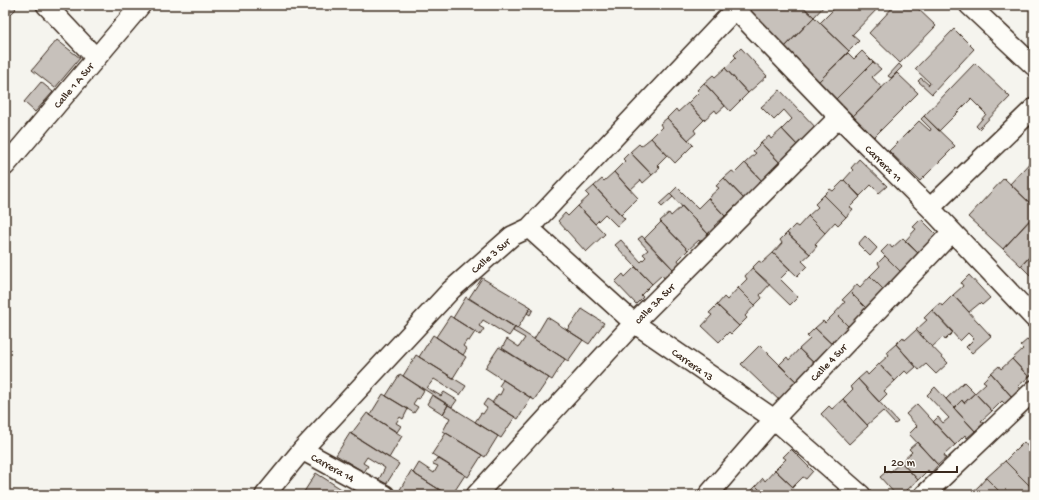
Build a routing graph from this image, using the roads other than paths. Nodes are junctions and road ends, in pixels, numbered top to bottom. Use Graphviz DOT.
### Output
graph roads {
  1 [pos="46,5"];
  2 [pos="141,5"];
  3 [pos="970,5"];
  4 [pos="737,7"];
  5 [pos="96,58"];
  6 [pos="1034,66"];
  7 [pos="1034,108"];
  8 [pos="839,117"];
  9 [pos="5,166"];
  10 [pos="930,208"];
  11 [pos="530,228"];
  12 [pos="952,232"];
  13 [pos="1034,318"];
  14 [pos="634,323"];
  15 [pos="1034,390"];
  16 [pos="774,419"];
  17 [pos="302,450"];
  18 [pos="265,495"];
  19 [pos="385,495"];
  20 [pos="476,495"];
  21 [pos="708,495"];
  22 [pos="861,495"];
  23 [pos="924,495"];
  1 -- 5 [label="street"];
  2 -- 5 [label="street, Calle 1 A Sur"];
  3 -- 6 [label="street"];
  4 -- 8 [label="street, Carrera 11"];
  4 -- 11 [label="street, Calle 3 Sur"];
  5 -- 9 [label="street, Calle 1 A Sur"];
  7 -- 10 [label="street"];
  8 -- 10 [label="street, Carrera 11"];
  8 -- 14 [label="street, calle 3A Sur"];
  10 -- 12 [label="street, Carrera 11"];
  11 -- 14 [label="street, Carrera 13"];
  11 -- 17 [label="street, Calle 3 Sur"];
  12 -- 13 [label="street, Carrera 11"];
  12 -- 16 [label="street, Calle 4 Sur"];
  14 -- 16 [label="street, Carrera 13"];
  14 -- 20 [label="street, calle 3A Sur"];
  15 -- 23 [label="street"];
  16 -- 21 [label="street, Calle 4 Sur"];
  16 -- 22 [label="street, Carrera 13"];
  17 -- 18 [label="street, Calle 3 Sur"];
  17 -- 19 [label="street, Carrera 14"];
}
